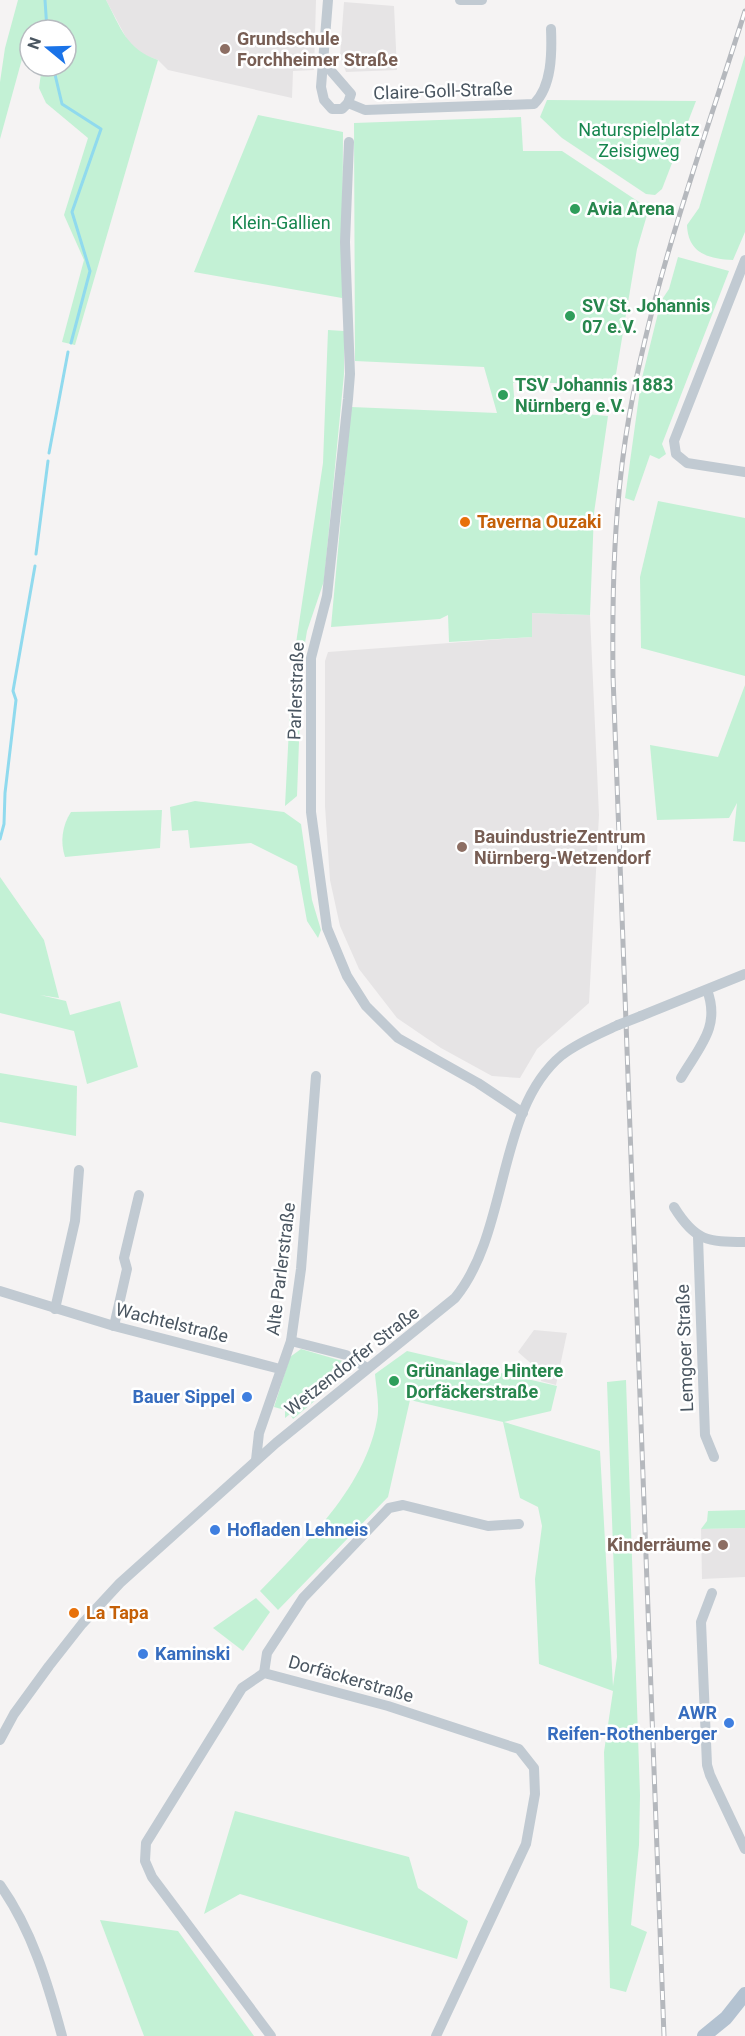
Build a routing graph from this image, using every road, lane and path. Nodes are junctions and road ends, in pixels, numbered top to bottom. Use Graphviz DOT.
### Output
graph roads {
  1 [pos="328,0"];
  2 [pos="460,0"];
  3 [pos="482,0"];
  4 [pos="551,29"];
  5 [pos="325,64"];
  6 [pos="348,103"];
  7 [pos="349,142"];
  8 [pos="745,260"];
  9 [pos="745,472"];
  10 [pos="745,974"];
  11 [pos="707,990"];
  12 [pos="316,1076"];
  13 [pos="681,1078"];
  14 [pos="523,1113"];
  15 [pos="79,1170"];
  16 [pos="139,1195"];
  17 [pos="674,1207"];
  18 [pos="698,1237"];
  19 [pos="745,1242"];
  20 [pos="0,1291"];
  21 [pos="55,1309"];
  22 [pos="114,1326"];
  23 [pos="291,1341"];
  24 [pos="367,1368"];
  25 [pos="280,1369"];
  26 [pos="714,1457"];
  27 [pos="256,1460"];
  28 [pos="519,1524"];
  29 [pos="712,1593"];
  30 [pos="264,1673"];
  31 [pos="0,1740"];
  32 [pos="745,1849"];
  33 [pos="0,1885"];
  34 [pos="745,1994"];
  35 [pos="62,2036"];
  36 [pos="271,2036"];
  37 [pos="436,2036"];
  38 [pos="704,2036"];
  1 -- 5 [label="street"];
  2 -- 3 [label="street"];
  4 -- 6 [label="street, Claire-Goll-Straße"];
  5 -- 6 [label="street"];
  5 -- 6 [label="street"];
  7 -- 14 [label="street, Parlerstraße"];
  8 -- 9 [label="street"];
  10 -- 11 [label="street, Wetzendorfer Straße"];
  11 -- 13 [label="street"];
  11 -- 14 [label="street, Wetzendorfer Straße, bridge"];
  12 -- 23 [label="street, Alte Parlerstraße"];
  14 -- 24 [label="street, Wetzendorfer Straße"];
  15 -- 21 [label="street"];
  16 -- 22 [label="street"];
  17 -- 18 [label="street"];
  18 -- 19 [label="street"];
  18 -- 26 [label="street, Lemgoer Straße"];
  20 -- 21 [label="street, Wachtelstraße"];
  21 -- 22 [label="street, Wachtelstraße"];
  22 -- 25 [label="street, Wachtelstraße"];
  23 -- 24 [label="street"];
  23 -- 25 [label="street, Alte Parlerstraße"];
  24 -- 27 [label="street, Wetzendorfer Straße"];
  25 -- 27 [label="street, Alte Parlerstraße"];
  27 -- 31 [label="street, Wetzendorfer Straße"];
  28 -- 30 [label="street"];
  29 -- 32 [label="street"];
  30 -- 36 [label="street, Dorfäckerstraße"];
  30 -- 37 [label="street, Dorfäckerstraße"];
  33 -- 35 [label="street"];
  34 -- 38 [label="main road"];
}
